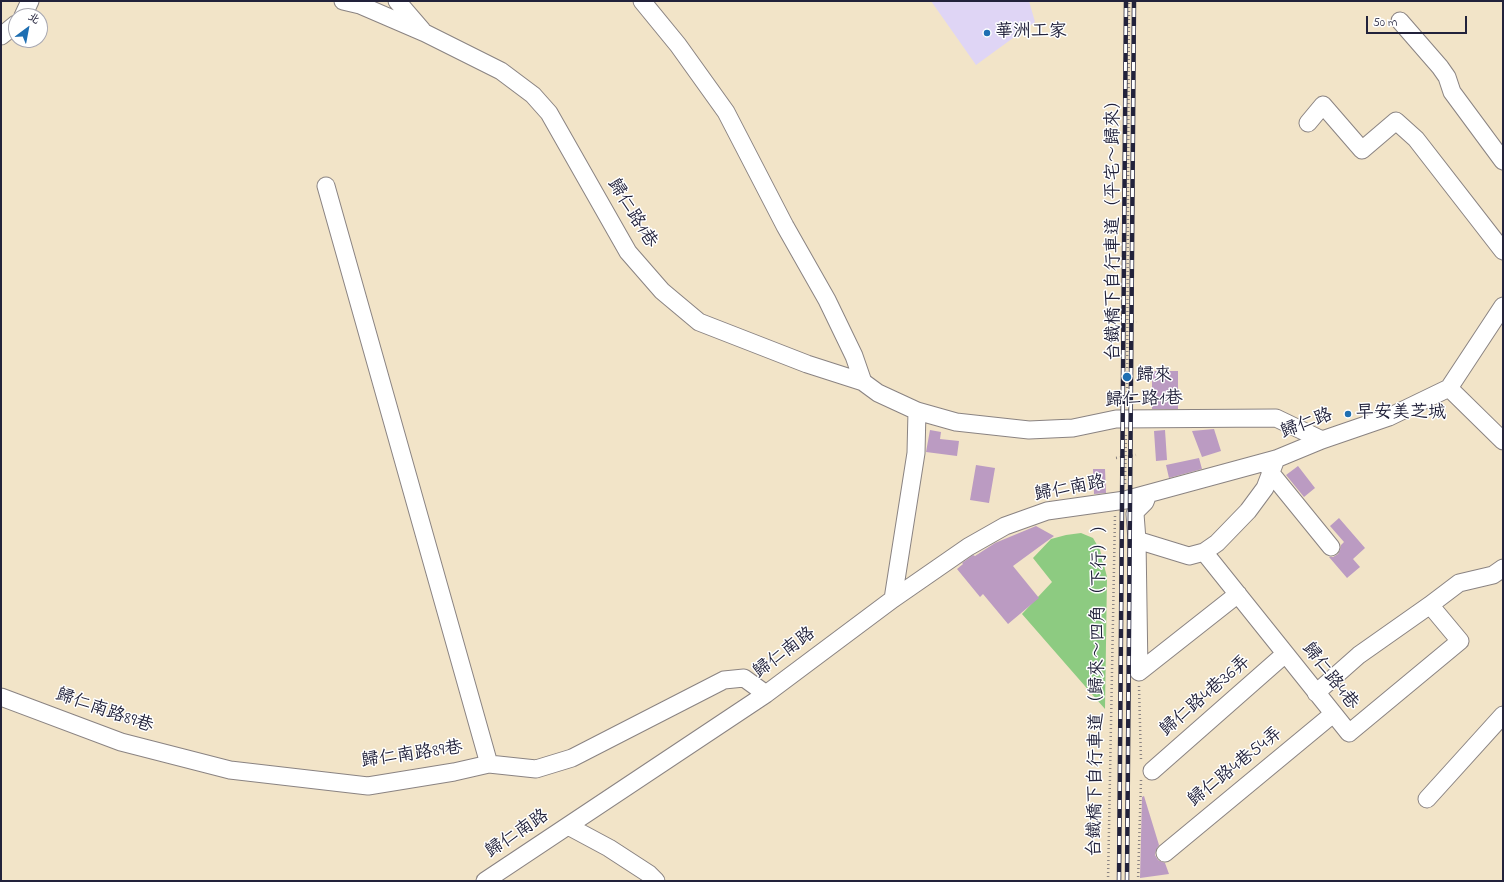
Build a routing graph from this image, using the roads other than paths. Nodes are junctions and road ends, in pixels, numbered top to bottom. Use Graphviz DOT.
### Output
graph roads {
  1 [pos="343,1"];
  2 [pos="397,1"];
  3 [pos="642,1"];
  4 [pos="1400,21"];
  5 [pos="425,33"];
  6 [pos="1308,123"];
  7 [pos="1503,161"];
  8 [pos="326,186"];
  9 [pos="1503,251"];
  10 [pos="1503,306"];
  11 [pos="863,382"];
  12 [pos="1449,388"];
  13 [pos="917,411"];
  14 [pos="1322,440"];
  15 [pos="1503,441"];
  16 [pos="1273,466"];
  17 [pos="1148,494"];
  18 [pos="1120,501"];
  19 [pos="1137,540"];
  20 [pos="1331,546"];
  21 [pos="1204,552"];
  22 [pos="1503,568"];
  23 [pos="1238,594"];
  24 [pos="893,599"];
  25 [pos="1430,605"];
  26 [pos="1285,654"];
  27 [pos="1316,693"];
  28 [pos="766,694"];
  29 [pos="1,697"];
  30 [pos="1334,714"];
  31 [pos="1503,714"];
  32 [pos="489,764"];
  33 [pos="1152,771"];
  34 [pos="1428,799"];
  35 [pos="568,826"];
  36 [pos="1165,853"];
  37 [pos="485,881"];
  38 [pos="656,881"];
  1 -- 5 [label="street, 歸仁路1巷"];
  2 -- 5 [label="street"];
  3 -- 11 [label="street"];
  4 -- 7 [label="street"];
  5 -- 11 [label="street, 歸仁路1巷"];
  6 -- 9 [label="street"];
  8 -- 32 [label="street"];
  10 -- 12 [label="street"];
  11 -- 13 [label="street, 歸仁路1巷"];
  12 -- 14 [label="street, 歸仁路"];
  12 -- 15 [label="street"];
  13 -- 14 [label="street, 歸仁路1巷"];
  13 -- 24 [label="street"];
  14 -- 16 [label="street, 歸仁路"];
  16 -- 17 [label="street, 歸仁路"];
  16 -- 20 [label="street"];
  16 -- 21 [label="street"];
  17 -- 18 [label="street, 歸仁路"];
  17 -- 19 [label="street"];
  18 -- 24 [label="street, 歸仁南路"];
  19 -- 21 [label="street"];
  19 -- 23 [label="street"];
  21 -- 23 [label="street, 歸仁路4巷"];
  22 -- 25 [label="street"];
  23 -- 26 [label="street, 歸仁路4巷"];
  24 -- 28 [label="street, 歸仁南路"];
  25 -- 27 [label="street"];
  25 -- 30 [label="street, 歸仁路4巷"];
  26 -- 27 [label="street, 歸仁路4巷"];
  26 -- 33 [label="street, 歸仁路4巷36弄"];
  27 -- 30 [label="street, 歸仁路4巷"];
  28 -- 32 [label="street, 歸仁南路89巷"];
  28 -- 35 [label="street, 歸仁南路"];
  29 -- 32 [label="street, 歸仁南路89巷"];
  30 -- 36 [label="street, 歸仁路4巷54弄"];
  31 -- 34 [label="street"];
  35 -- 37 [label="street, 歸仁南路"];
  35 -- 38 [label="street"];
}
